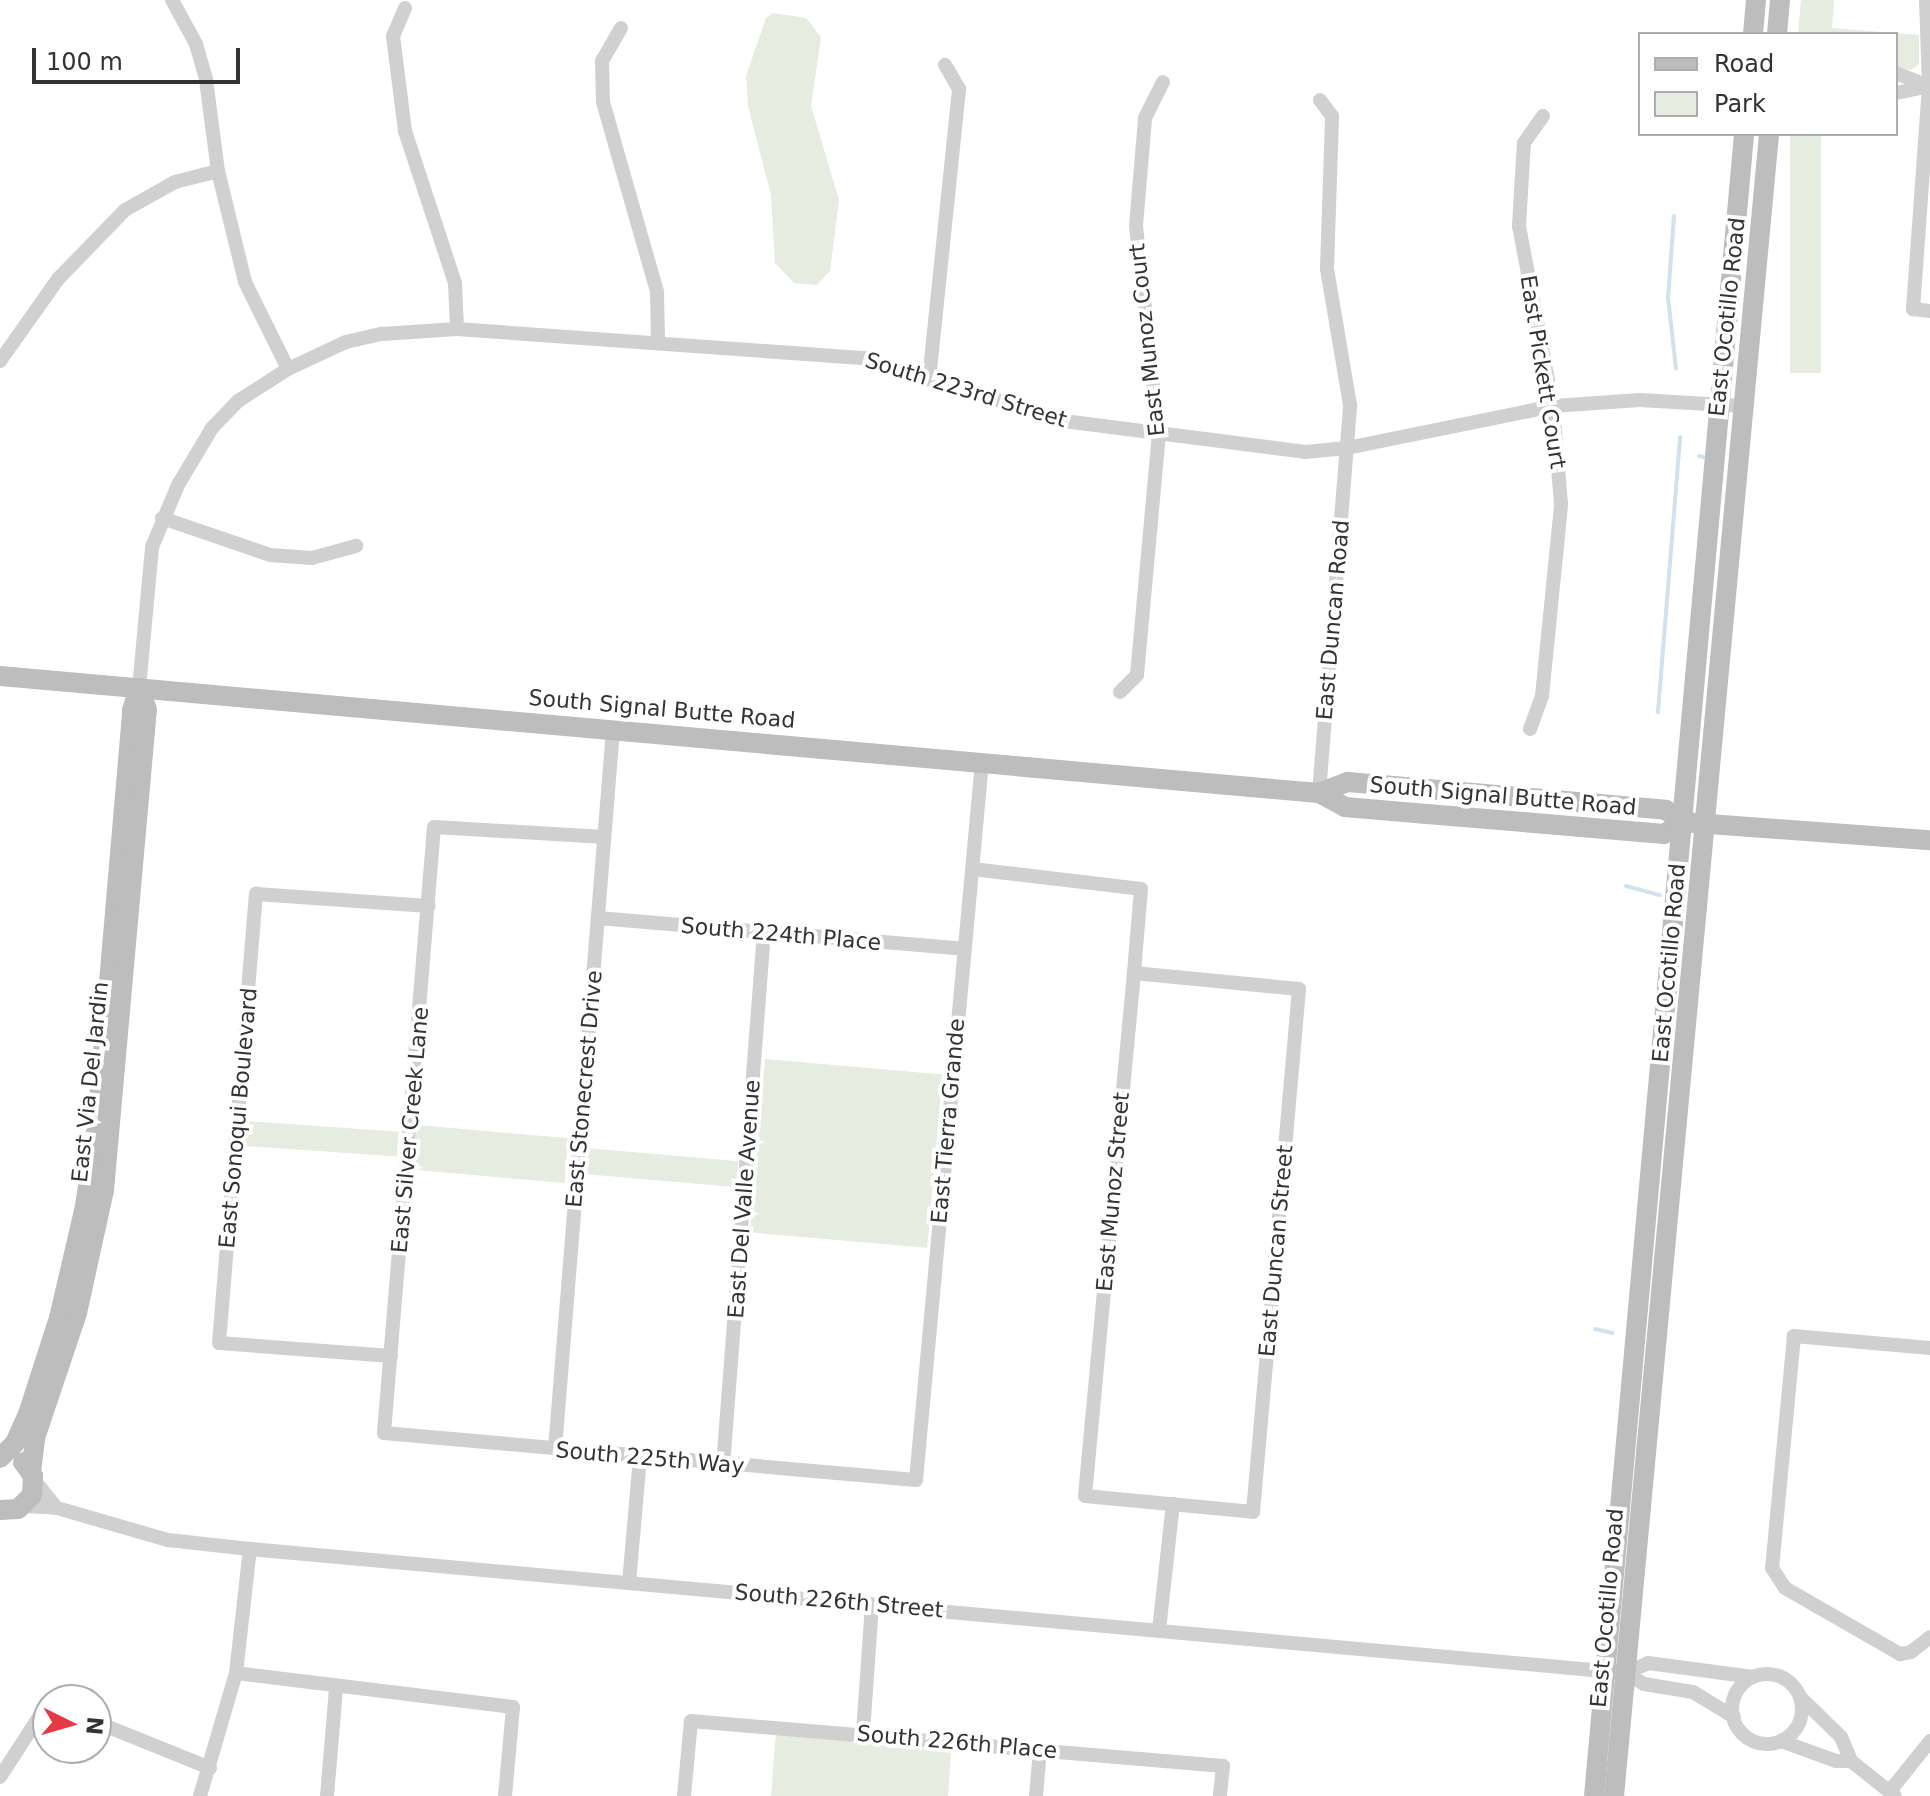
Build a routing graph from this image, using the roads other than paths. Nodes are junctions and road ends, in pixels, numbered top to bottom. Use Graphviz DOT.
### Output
graph roads {
  1 [pos="172,0"];
  2 [pos="1756,0"];
  3 [pos="1780,0"];
  4 [pos="1926,0"];
  5 [pos="405,8"];
  6 [pos="621,28"];
  7 [pos="1753,32"];
  8 [pos="1777,32"];
  9 [pos="945,65"];
  10 [pos="1898,74"];
  11 [pos="1163,82"];
  12 [pos="1930,86"];
  13 [pos="1898,93"];
  14 [pos="1320,100"];
  15 [pos="1543,116"];
  16 [pos="1744,136"];
  17 [pos="1769,136"];
  18 [pos="218,171"];
  19 [pos="1930,311"];
  20 [pos="457,329"];
  21 [pos="658,341"];
  22 [pos="0,361"];
  23 [pos="288,369"];
  24 [pos="929,380"];
  25 [pos="1720,405"];
  26 [pos="1553,406"];
  27 [pos="1742,406"];
  28 [pos="1159,434"];
  29 [pos="1347,448"];
  30 [pos="162,518"];
  31 [pos="356,546"];
  32 [pos="0,676"];
  33 [pos="139,688"];
  34 [pos="1120,692"];
  35 [pos="613,729"];
  36 [pos="1530,729"];
  37 [pos="982,762"];
  38 [pos="1319,793"];
  39 [pos="1682,822"];
  40 [pos="1706,824"];
  41 [pos="604,837"];
  42 [pos="1930,840"];
  43 [pos="972,869"];
  44 [pos="429,906"];
  45 [pos="598,918"];
  46 [pos="764,932"];
  47 [pos="964,949"];
  48 [pos="1134,973"];
  49 [pos="1930,1348"];
  50 [pos="391,1356"];
  51 [pos="384,1433"];
  52 [pos="555,1449"];
  53 [pos="640,1457"];
  54 [pos="0,1458"];
  55 [pos="723,1466"];
  56 [pos="32,1476"];
  57 [pos="916,1480"];
  58 [pos="1173,1504"];
  59 [pos="57,1508"];
  60 [pos="9,1512"];
  61 [pos="250,1549"];
  62 [pos="629,1583"];
  63 [pos="872,1604"];
  64 [pos="1159,1630"];
  65 [pos="1930,1637"];
  66 [pos="1603,1671"];
  67 [pos="236,1673"];
  68 [pos="1625,1673"];
  69 [pos="1753,1677"];
  70 [pos="336,1689"];
  71 [pos="1800,1698"];
  72 [pos="1734,1717"];
  73 [pos="32,1728"];
  74 [pos="112,1728"];
  75 [pos="863,1733"];
  76 [pos="1781,1741"];
  77 [pos="1930,1741"];
  78 [pos="1040,1749"];
  79 [pos="1851,1761"];
  80 [pos="210,1768"];
  81 [pos="0,1777"];
  82 [pos="1892,1794"];
  83 [pos="200,1796"];
  84 [pos="327,1796"];
  85 [pos="505,1796"];
  86 [pos="684,1796"];
  87 [pos="1036,1796"];
  88 [pos="1220,1796"];
  89 [pos="1594,1796"];
  90 [pos="1614,1796"];
  1 -- 18 [label="street"];
  2 -- 7 [label="street"];
  3 -- 8 [label="street"];
  4 -- 12 [label="street"];
  5 -- 20 [label="street"];
  6 -- 21 [label="street"];
  9 -- 24 [label="street"];
  10 -- 12 [label="street"];
  11 -- 28 [label="street, East Munoz Court"];
  12 -- 13 [label="street"];
  12 -- 19 [label="street"];
  14 -- 29 [label="street, East Duncan Road"];
  15 -- 26 [label="street, East Pickett Court"];
  16 -- 25 [label="street, East Ocotillo Road"];
  17 -- 27 [label="street, East Ocotillo Road"];
  18 -- 22 [label="street"];
  18 -- 23 [label="street"];
  20 -- 21 [label="street, South 223rd Street"];
  20 -- 23 [label="street, South 223rd Street"];
  21 -- 24 [label="street, South 223rd Street"];
  23 -- 30 [label="street, East Via Del Jardin"];
  24 -- 28 [label="street, South 223rd Street"];
  25 -- 26 [label="street, South 223rd Street"];
  25 -- 27 [label="street, South 223rd Street"];
  25 -- 39 [label="street, East Ocotillo Road"];
  26 -- 29 [label="street, South 223rd Street"];
  26 -- 36 [label="street, East Pickett Court"];
  27 -- 40 [label="street, East Ocotillo Road"];
  28 -- 29 [label="street, South 223rd Street"];
  28 -- 34 [label="street, East Munoz Court"];
  29 -- 38 [label="street, East Duncan Road"];
  30 -- 31 [label="street"];
  30 -- 33 [label="street, East Via Del Jardin"];
  32 -- 33 [label="street, South Signal Butte Road"];
  33 -- 35 [label="street, South Signal Butte Road"];
  33 -- 54 [label="street, East Via Del Jardin"];
  33 -- 56 [label="street, East Via Del Jardin"];
  35 -- 37 [label="street, South Signal Butte Road"];
  35 -- 41 [label="street, East Stonecrest Drive"];
  37 -- 38 [label="street, South Signal Butte Road"];
  37 -- 43 [label="street, East Tierra Grande"];
  38 -- 39 [label="street, South Signal Butte Road"];
  39 -- 40 [label="street, South Signal Butte Road"];
  39 -- 66 [label="street, East Ocotillo Road"];
  40 -- 42 [label="street, South Signal Butte Road"];
  40 -- 68 [label="street, East Ocotillo Road"];
  41 -- 44 [label="street, East Silver Creek Lane"];
  41 -- 45 [label="street, East Stonecrest Drive"];
  43 -- 47 [label="street, East Tierra Grande"];
  43 -- 48 [label="street, East Munoz Street"];
  44 -- 50 [label="street, East Silver Creek Lane"];
  44 -- 50 [label="street, East Sonoqui Boulevard"];
  45 -- 46 [label="street, South 224th Place"];
  45 -- 52 [label="street, East Stonecrest Drive"];
  46 -- 47 [label="street, South 224th Place"];
  46 -- 55 [label="street, East Del Valle Avenue"];
  47 -- 57 [label="street, East Tierra Grande"];
  48 -- 58 [label="street, East Munoz Street"];
  48 -- 58 [label="street, East Duncan Street"];
  49 -- 65 [label="street"];
  50 -- 51 [label="street, East Silver Creek Lane"];
  51 -- 52 [label="street, South 225th Way"];
  52 -- 53 [label="street, South 225th Way"];
  53 -- 55 [label="street, South 225th Way"];
  53 -- 62 [label="street"];
  54 -- 56 [label="street"];
  55 -- 57 [label="street, South 225th Way"];
  56 -- 59 [label="street"];
  56 -- 60 [label="street, East Via Del Jardin"];
  58 -- 64 [label="street"];
  59 -- 60 [label="street, South 226th Street"];
  59 -- 61 [label="street, South 226th Street"];
  61 -- 62 [label="street, South 226th Street"];
  61 -- 67 [label="street"];
  62 -- 63 [label="street, South 226th Street"];
  63 -- 64 [label="street, South 226th Street"];
  63 -- 75 [label="street"];
  64 -- 66 [label="street, South 226th Street"];
  66 -- 68 [label="street, South 226th Street"];
  66 -- 89 [label="street, East Ocotillo Road"];
  67 -- 70 [label="street"];
  67 -- 80 [label="street"];
  68 -- 69 [label="street"];
  68 -- 72 [label="street"];
  68 -- 90 [label="street, East Ocotillo Road"];
  69 -- 71 [label="street"];
  69 -- 72 [label="street"];
  70 -- 84 [label="street"];
  70 -- 85 [label="street"];
  71 -- 76 [label="street"];
  71 -- 79 [label="street"];
  72 -- 76 [label="street"];
  73 -- 81 [label="street"];
  74 -- 80 [label="street"];
  75 -- 78 [label="street, South 226th Place"];
  75 -- 86 [label="street, South 226th Place"];
  76 -- 79 [label="street"];
  77 -- 82 [label="street"];
  78 -- 87 [label="street"];
  78 -- 88 [label="street, South 226th Place"];
  79 -- 82 [label="street"];
  80 -- 83 [label="street"];
}
